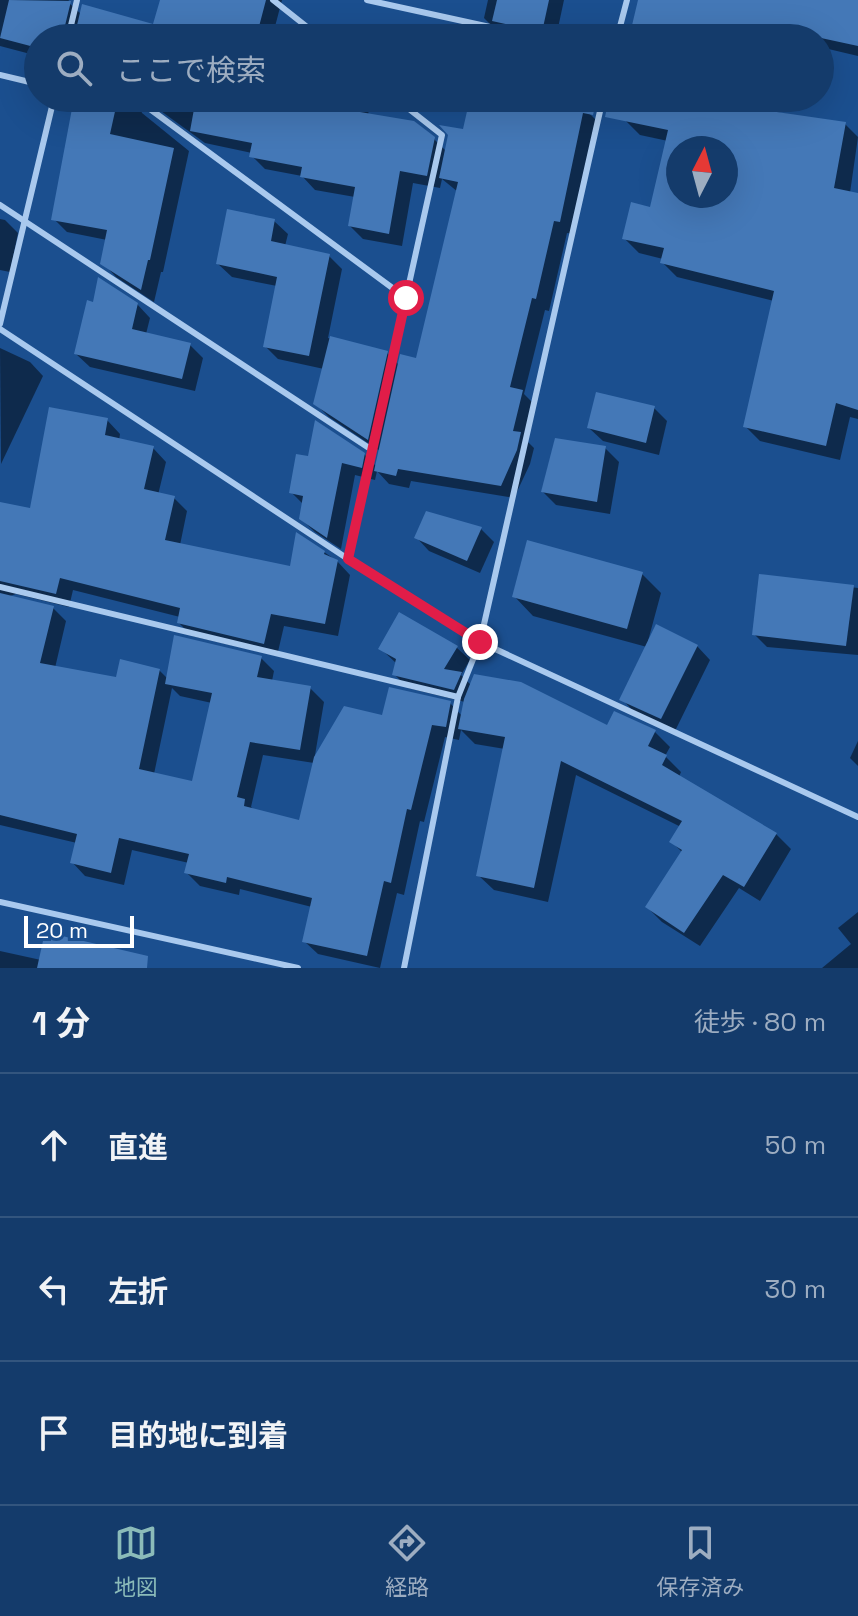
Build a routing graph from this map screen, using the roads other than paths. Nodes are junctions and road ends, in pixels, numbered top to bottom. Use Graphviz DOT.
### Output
graph roads {
  1 [pos="77,0"];
  2 [pos="273,0"];
  3 [pos="367,0"];
  4 [pos="627,0"];
  5 [pos="71,24"];
  6 [pos="303,24"];
  7 [pos="476,24"];
  8 [pos="621,24"];
  9 [pos="0,75"];
  10 [pos="24,81"];
  11 [pos="51,112"];
  12 [pos="154,112"];
  13 [pos="413,112"];
  14 [pos="600,112"];
  15 [pos="0,205"];
  16 [pos="24,223"];
  17 [pos="406,298"];
  18 [pos="0,326"];
  19 [pos="372,450"];
  20 [pos="348,559"];
  21 [pos="0,587"];
  22 [pos="480,642"];
  23 [pos="458,697"];
  24 [pos="858,817"];
  25 [pos="0,902"];
  26 [pos="298,968"];
  27 [pos="404,968"];
  1 -- 5 [label="lane"];
  2 -- 6 [label="lane"];
  3 -- 7 [label="lane"];
  4 -- 8 [label="lane"];
  9 -- 10 [label="lane"];
  11 -- 16 [label="lane"];
  12 -- 17 [label="lane"];
  13 -- 17 [label="lane"];
  14 -- 22 [label="lane"];
  15 -- 16 [label="lane"];
  16 -- 18 [label="lane"];
  16 -- 19 [label="lane"];
  17 -- 19 [label="lane"];
  18 -- 20 [label="lane"];
  19 -- 20 [label="lane"];
  20 -- 22 [label="lane"];
  21 -- 23 [label="lane"];
  22 -- 23 [label="lane"];
  22 -- 24 [label="lane"];
  23 -- 27 [label="lane"];
  25 -- 26 [label="lane"];
}
